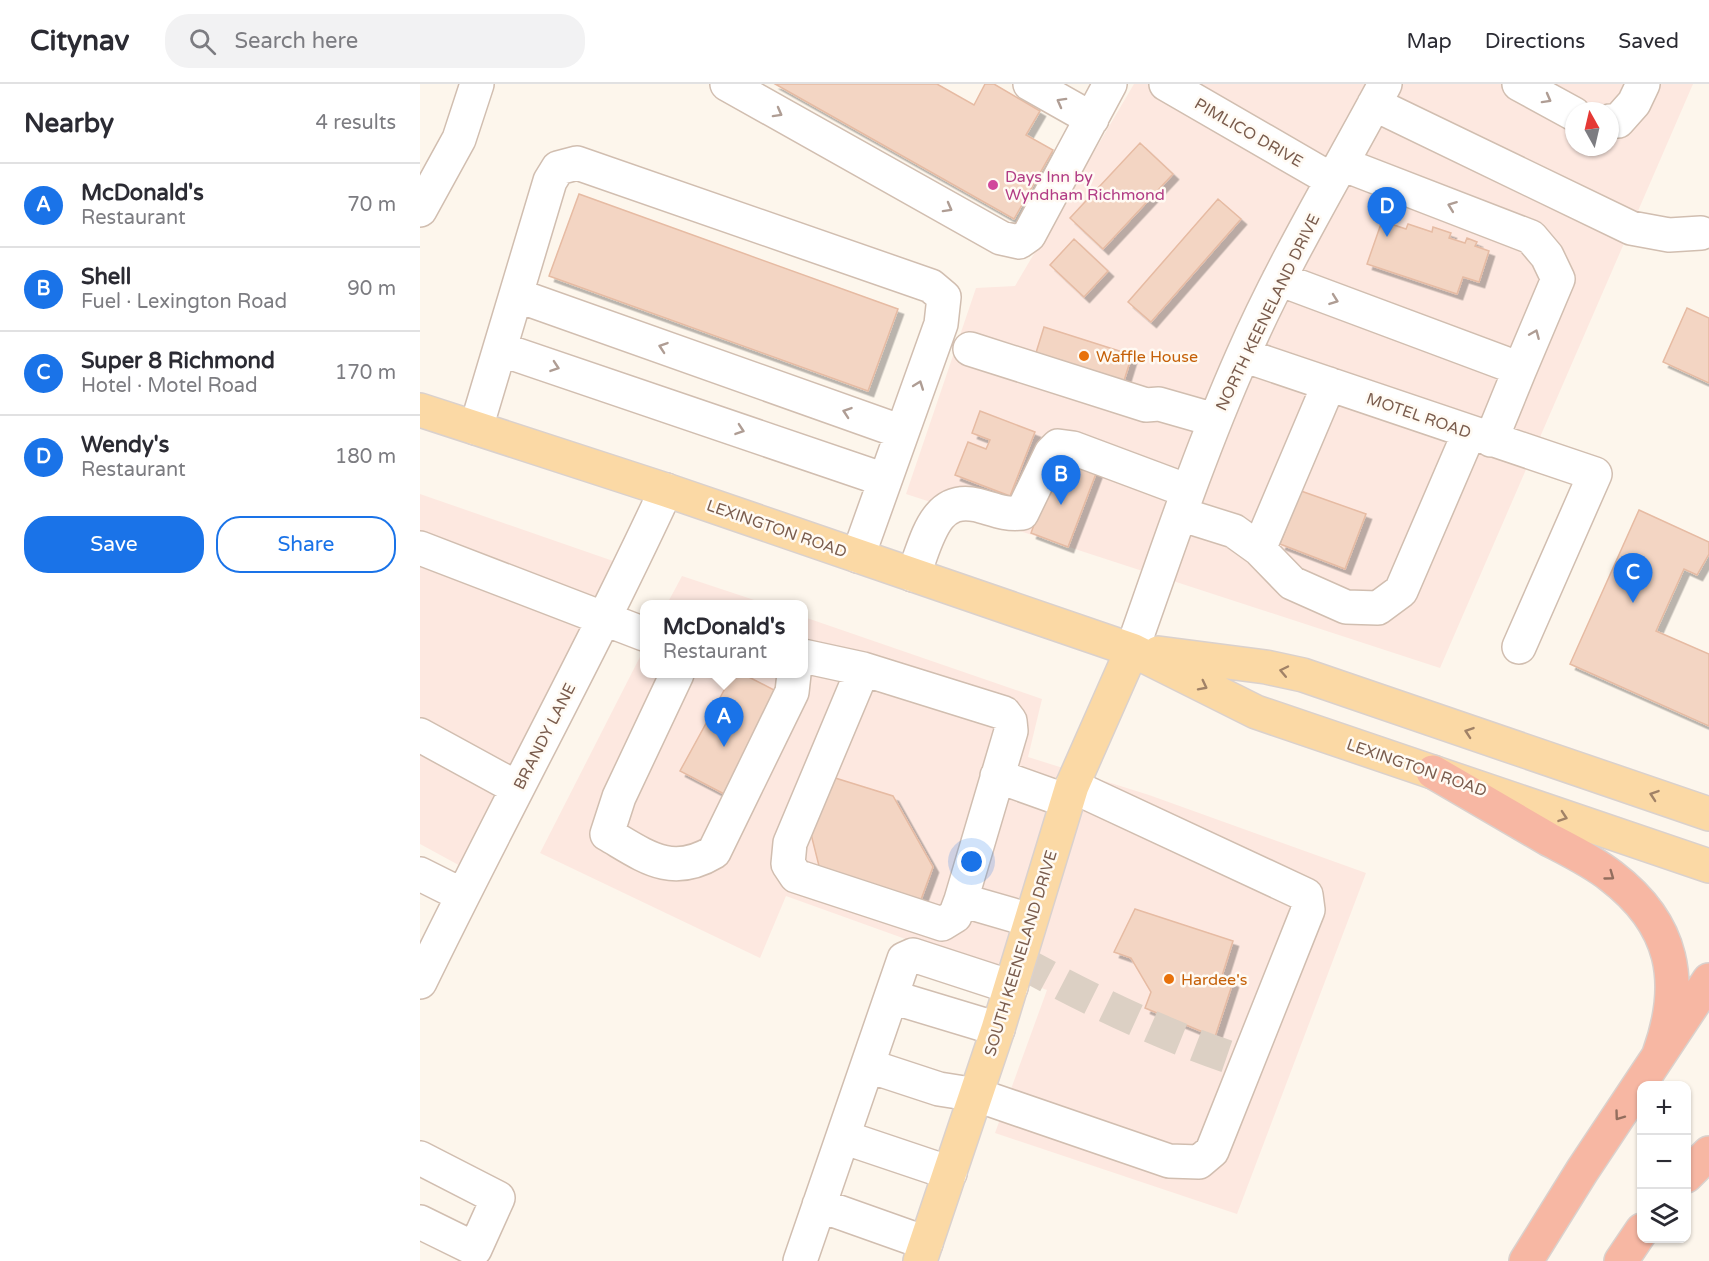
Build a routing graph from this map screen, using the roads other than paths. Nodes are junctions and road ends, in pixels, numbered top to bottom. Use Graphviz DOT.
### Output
graph roads {
  1 [pos="477,84"];
  2 [pos="727,84"];
  3 [pos="1029,84"];
  4 [pos="1110,84"];
  5 [pos="1166,84"];
  6 [pos="1519,84"];
  7 [pos="1643,84"];
  8 [pos="1380,94"];
  9 [pos="1565,109"];
  10 [pos="1092,119"];
  11 [pos="1619,120"];
  12 [pos="1337,172"];
  13 [pos="420,210"];
  14 [pos="1701,233"];
  15 [pos="1280,279"];
  16 [pos="516,295"];
  17 [pos="500,349"];
  18 [pos="970,349"];
  19 [pos="1243,355"];
  20 [pos="1520,369"];
  21 [pos="1329,384"];
  22 [pos="420,410"];
  23 [pos="1215,420"];
  24 [pos="476,428"];
  25 [pos="902,432"];
  26 [pos="1480,436"];
  27 [pos="885,480"];
  28 [pos="666,490"];
  29 [pos="1184,503"];
  30 [pos="420,548"];
  31 [pos="1259,549"];
  32 [pos="858,556"];
  33 [pos="913,575"];
  34 [pos="607,618"];
  35 [pos="640,632"];
  36 [pos="1519,647"];
  37 [pos="1132,650"];
  38 [pos="808,657"];
  39 [pos="863,669"];
  40 [pos="675,678"];
  41 [pos="794,678"];
  42 [pos="420,735"];
  43 [pos="1433,772"];
  44 [pos="997,776"];
  45 [pos="517,788"];
  46 [pos="1069,794"];
  47 [pos="1709,813"];
  48 [pos="1709,866"];
  49 [pos="420,874"];
  50 [pos="462,895"];
  51 [pos="961,900"];
  52 [pos="1030,920"];
  53 [pos="1709,980"];
  54 [pos="420,982"];
  55 [pos="1011,987"];
  56 [pos="892,997"];
  57 [pos="998,1029"];
  58 [pos="1659,1054"];
  59 [pos="869,1066"];
  60 [pos="977,1095"];
  61 [pos="843,1137"];
  62 [pos="1709,1153"];
  63 [pos="420,1158"];
  64 [pos="1691,1171"];
  65 [pos="950,1173"];
  66 [pos="819,1205"];
  67 [pos="420,1222"];
  68 [pos="1637,1236"];
  69 [pos="923,1252"];
  70 [pos="800,1261"];
  71 [pos="1526,1261"];
  72 [pos="1621,1261"];
  1 -- 13 [label="street"];
  2 -- 10 [label="street, one-way"];
  10 -- 3 [label="street, one-way"];
  4 -- 10 [label="street"];
  5 -- 12 [label="street, PIMLICO DRIVE"];
  6 -- 9 [label="street, one-way"];
  7 -- 11 [label="street"];
  8 -- 12 [label="street, NORTH KEENELAND DRIVE"];
  8 -- 14 [label="street"];
  12 -- 15 [label="street, NORTH KEENELAND DRIVE"];
  20 -- 12 [label="street, PIMLICO DRIVE, one-way"];
  15 -- 19 [label="street, NORTH KEENELAND DRIVE"];
  15 -- 20 [label="street, one-way"];
  16 -- 17 [label="street"];
  25 -- 16 [label="street, one-way"];
  25 -- 16 [label="street, one-way"];
  17 -- 24 [label="street"];
  17 -- 27 [label="street, one-way"];
  18 -- 23 [label="street"];
  19 -- 21 [label="street, MOTEL ROAD"];
  19 -- 23 [label="street, NORTH KEENELAND DRIVE"];
  20 -- 26 [label="street"];
  21 -- 26 [label="street, MOTEL ROAD"];
  21 -- 31 [label="street"];
  22 -- 24 [label="main road, LEXINGTON ROAD"];
  23 -- 29 [label="street, NORTH KEENELAND DRIVE"];
  24 -- 28 [label="main road, LEXINGTON ROAD"];
  25 -- 27 [label="street"];
  26 -- 31 [label="street"];
  26 -- 36 [label="street, MOTEL ROAD"];
  27 -- 32 [label="street"];
  28 -- 32 [label="main road, LEXINGTON ROAD"];
  28 -- 34 [label="street, BRANDY LANE"];
  29 -- 31 [label="street"];
  29 -- 33 [label="street"];
  29 -- 37 [label="street, NORTH KEENELAND DRIVE"];
  30 -- 34 [label="street"];
  32 -- 33 [label="main road, LEXINGTON ROAD"];
  33 -- 37 [label="main road, LEXINGTON ROAD"];
  34 -- 35 [label="street"];
  34 -- 45 [label="street, BRANDY LANE"];
  37 -- 43 [label="main road, LEXINGTON ROAD, one-way"];
  37 -- 46 [label="main road, SOUTH KEENELAND DRIVE"];
  47 -- 37 [label="main road, LEXINGTON ROAD, one-way"];
  38 -- 39 [label="street"];
  39 -- 44 [label="street"];
  39 -- 51 [label="street"];
  40 -- 41 [label="street"];
  42 -- 45 [label="street"];
  43 -- 48 [label="main road, LEXINGTON ROAD, one-way"];
  43 -- 58 [label="highway, one-way"];
  44 -- 46 [label="street"];
  44 -- 51 [label="street"];
  45 -- 50 [label="street, BRANDY LANE"];
  46 -- 52 [label="main road, SOUTH KEENELAND DRIVE"];
  46 -- 60 [label="street"];
  49 -- 50 [label="street"];
  50 -- 54 [label="street, BRANDY LANE"];
  51 -- 52 [label="street"];
  52 -- 55 [label="main road, SOUTH KEENELAND DRIVE"];
  53 -- 58 [label="highway"];
  55 -- 56 [label="street"];
  55 -- 57 [label="main road, SOUTH KEENELAND DRIVE"];
  56 -- 57 [label="street"];
  56 -- 59 [label="street"];
  57 -- 60 [label="main road, SOUTH KEENELAND DRIVE"];
  58 -- 71 [label="highway, one-way"];
  59 -- 60 [label="street"];
  59 -- 61 [label="street"];
  60 -- 65 [label="main road, SOUTH KEENELAND DRIVE"];
  61 -- 65 [label="street"];
  61 -- 66 [label="street"];
  62 -- 64 [label="highway"];
  63 -- 67 [label="street"];
  65 -- 69 [label="main road, SOUTH KEENELAND DRIVE"];
  66 -- 69 [label="street"];
  66 -- 70 [label="street"];
  68 -- 72 [label="highway"];
}
